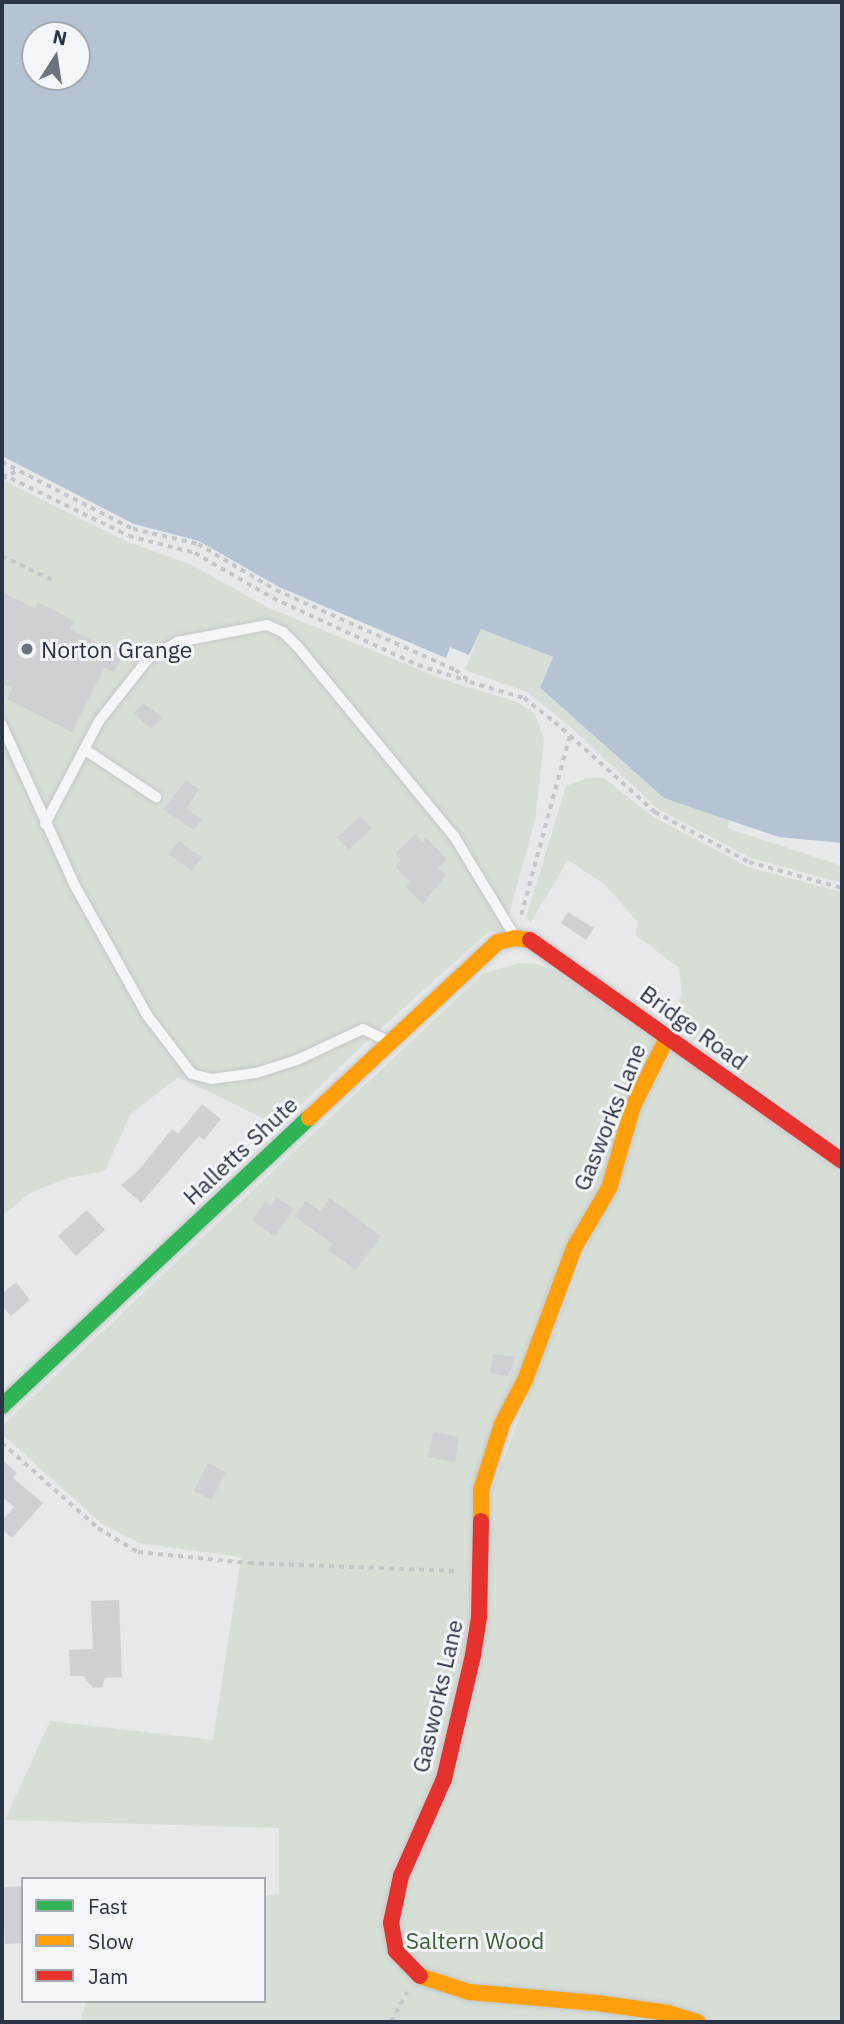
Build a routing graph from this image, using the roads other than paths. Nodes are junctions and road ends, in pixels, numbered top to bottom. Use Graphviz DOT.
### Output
graph roads {
  1 [pos="2,725"];
  2 [pos="84,749"];
  3 [pos="156,797"];
  4 [pos="45,824"];
  5 [pos="516,937"];
  6 [pos="668,1036"];
  7 [pos="390,1042"];
  8 [pos="842,1161"];
  9 [pos="2,1406"];
  10 [pos="698,2022"];
  1 -- 4 [label="lane"];
  2 -- 3 [label="lane"];
  2 -- 4 [label="lane"];
  2 -- 5 [label="lane"];
  4 -- 7 [label="lane"];
  5 -- 6 [label="street, Bridge Road"];
  5 -- 7 [label="street, Halletts Shute"];
  6 -- 8 [label="street, Bridge Road"];
  6 -- 10 [label="street, Gasworks Lane"];
  7 -- 9 [label="street, Halletts Shute"];
}
